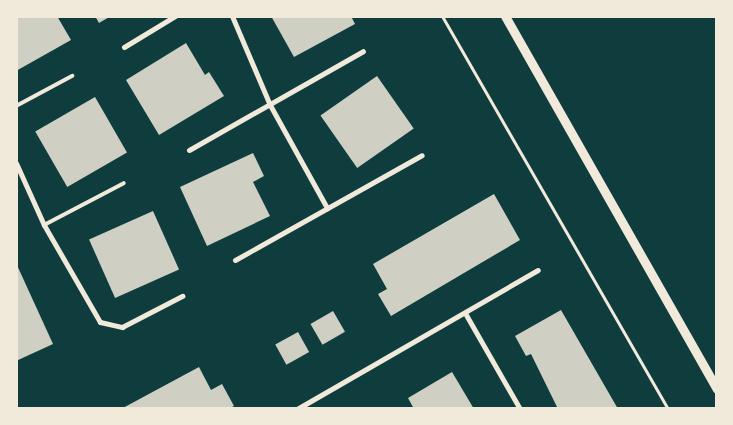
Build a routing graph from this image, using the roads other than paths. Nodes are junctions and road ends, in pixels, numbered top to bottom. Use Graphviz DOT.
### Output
graph roads {
  1 [pos="175,16"];
  2 [pos="232,16"];
  3 [pos="505,16"];
  4 [pos="124,47"];
  5 [pos="363,51"];
  6 [pos="72,76"];
  7 [pos="270,105"];
  8 [pos="16,106"];
  9 [pos="190,150"];
  10 [pos="422,155"];
  11 [pos="16,163"];
  12 [pos="124,182"];
  13 [pos="327,208"];
  14 [pos="44,225"];
  15 [pos="235,260"];
  16 [pos="538,270"];
  17 [pos="182,296"];
  18 [pos="464,312"];
  19 [pos="717,389"];
  20 [pos="297,409"];
  21 [pos="520,409"];
  1 -- 4 [label="street"];
  2 -- 7 [label="street"];
  3 -- 19 [label="street"];
  5 -- 7 [label="street"];
  6 -- 8 [label="lane"];
  7 -- 9 [label="street"];
  7 -- 13 [label="street"];
  10 -- 13 [label="street"];
  11 -- 14 [label="street"];
  12 -- 14 [label="lane"];
  13 -- 15 [label="street"];
  14 -- 17 [label="street"];
  16 -- 18 [label="street"];
  18 -- 20 [label="street"];
  18 -- 21 [label="street"];
}
